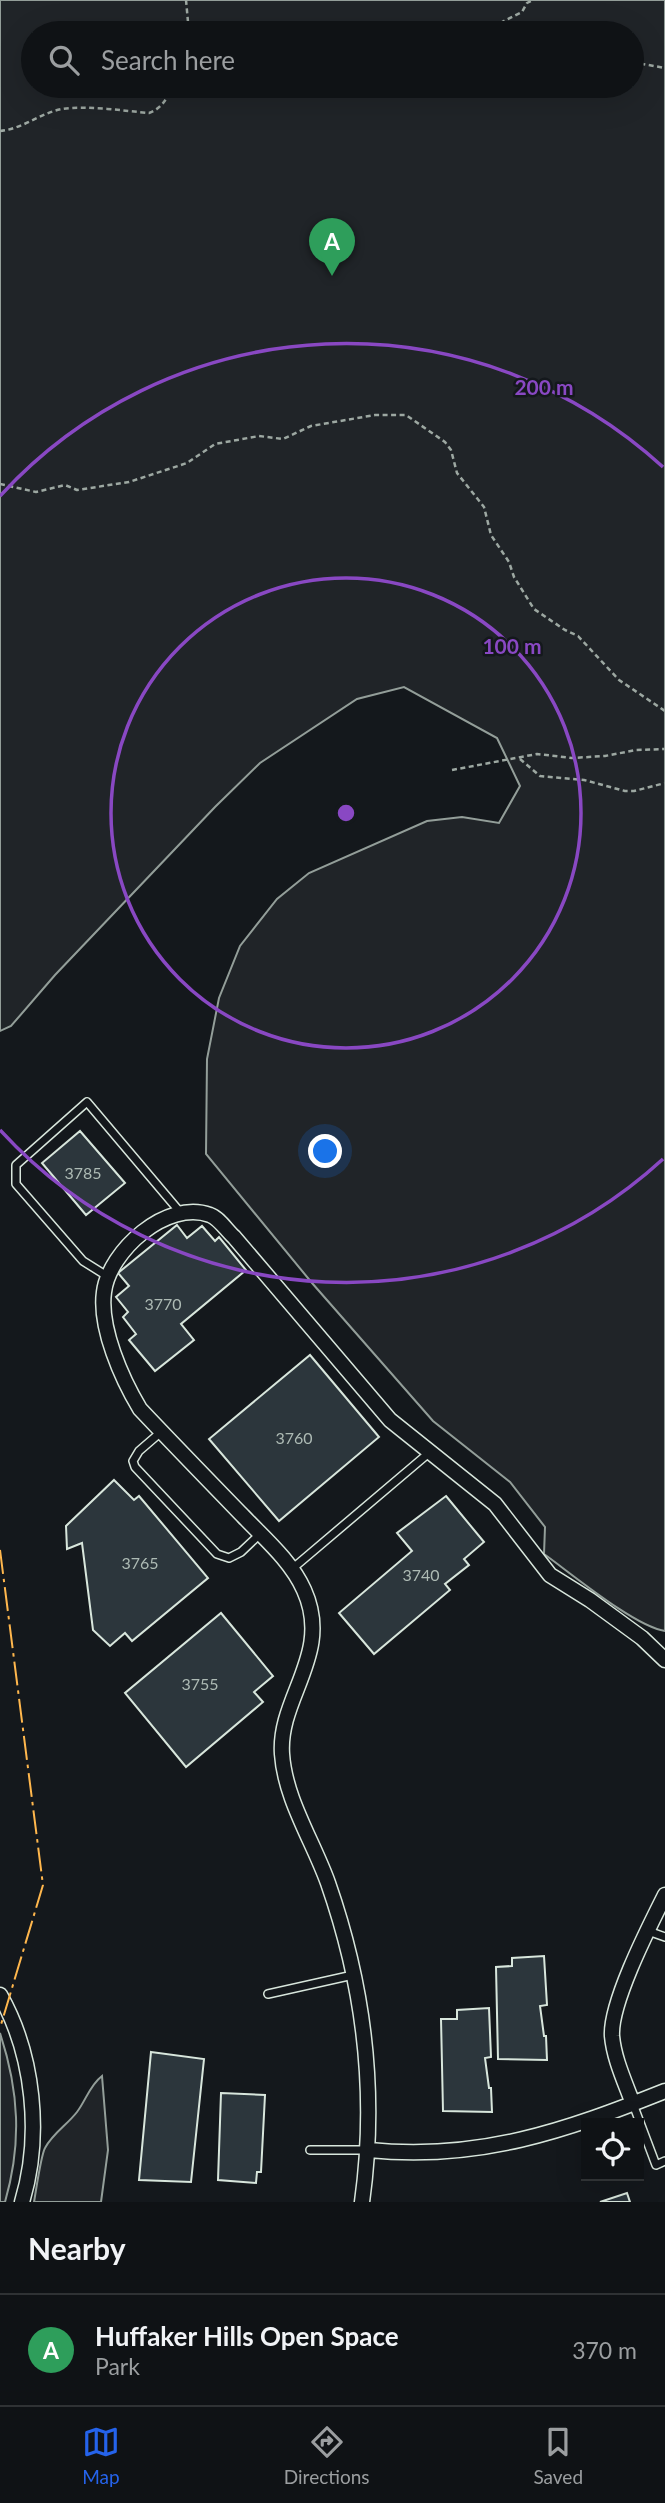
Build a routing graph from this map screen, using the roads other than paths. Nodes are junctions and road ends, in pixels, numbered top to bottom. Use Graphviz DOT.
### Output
graph roads {
  1 [pos="180,1212"];
  2 [pos="107,1276"];
  3 [pos="161,1431"];
  4 [pos="432,1451"];
  5 [pos="260,1534"];
  6 [pos="292,1569"];
  7 [pos="665,1660"];
  8 [pos="665,1895"];
  9 [pos="648,1931"];
  10 [pos="665,1937"];
  11 [pos="355,1975"];
  12 [pos="268,1994"];
  13 [pos="0,1995"];
  14 [pos="665,2091"];
  15 [pos="633,2104"];
  16 [pos="310,2150"];
  17 [pos="369,2150"];
  18 [pos="665,2161"];
  19 [pos="22,2202"];
  20 [pos="362,2202"];
  1 -- 2 [label="street"];
  1 -- 2 [label="lane"];
  1 -- 4 [label="street"];
  2 -- 3 [label="street"];
  3 -- 5 [label="street"];
  3 -- 5 [label="lane"];
  4 -- 6 [label="lane"];
  4 -- 7 [label="street"];
  5 -- 6 [label="street"];
  6 -- 11 [label="street"];
  8 -- 9 [label="street"];
  9 -- 10 [label="lane"];
  9 -- 15 [label="street"];
  11 -- 12 [label="lane"];
  11 -- 17 [label="street"];
  13 -- 19 [label="street"];
  14 -- 15 [label="street"];
  15 -- 17 [label="street"];
  15 -- 18 [label="lane"];
  16 -- 17 [label="lane"];
  17 -- 20 [label="street"];
}
